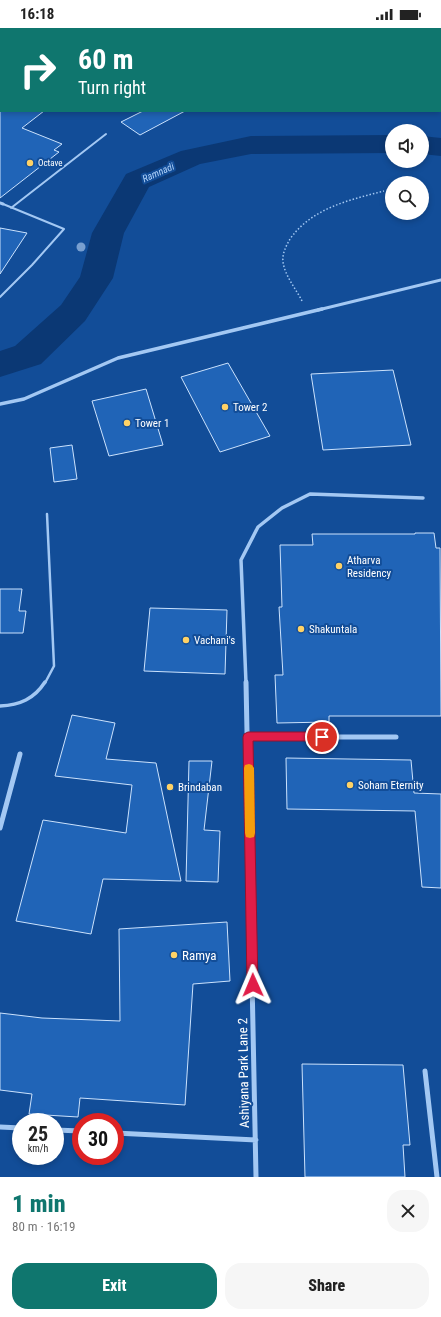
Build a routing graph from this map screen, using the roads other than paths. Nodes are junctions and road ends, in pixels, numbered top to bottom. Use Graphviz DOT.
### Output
graph roads {
  1 [pos="106,134"];
  2 [pos="1,204"];
  3 [pos="11,208"];
  4 [pos="441,280"];
  5 [pos="0,297"];
  6 [pos="0,404"];
  7 [pos="423,498"];
  8 [pos="47,514"];
  9 [pos="0,706"];
  10 [pos="248,737"];
  11 [pos="396,737"];
  12 [pos="20,754"];
  13 [pos="0,828"];
  14 [pos="425,1071"];
  15 [pos="0,1126"];
  16 [pos="12,1127"];
  17 [pos="124,1133"];
  18 [pos="256,1140"];
  19 [pos="256,1177"];
  20 [pos="437,1177"];
  1 -- 3 [label="lane"];
  2 -- 3 [label="lane"];
  3 -- 5 [label="lane"];
  4 -- 6 [label="street"];
  7 -- 10 [label="street, Ashiyana Park Lane 2"];
  8 -- 9 [label="lane"];
  10 -- 11 [label="street"];
  10 -- 18 [label="street, Ashiyana Park Lane 2"];
  12 -- 13 [label="street"];
  14 -- 20 [label="street"];
  15 -- 16 [label="street"];
  17 -- 18 [label="street"];
  18 -- 19 [label="street, Ashiyana Park Lane 2"];
}
